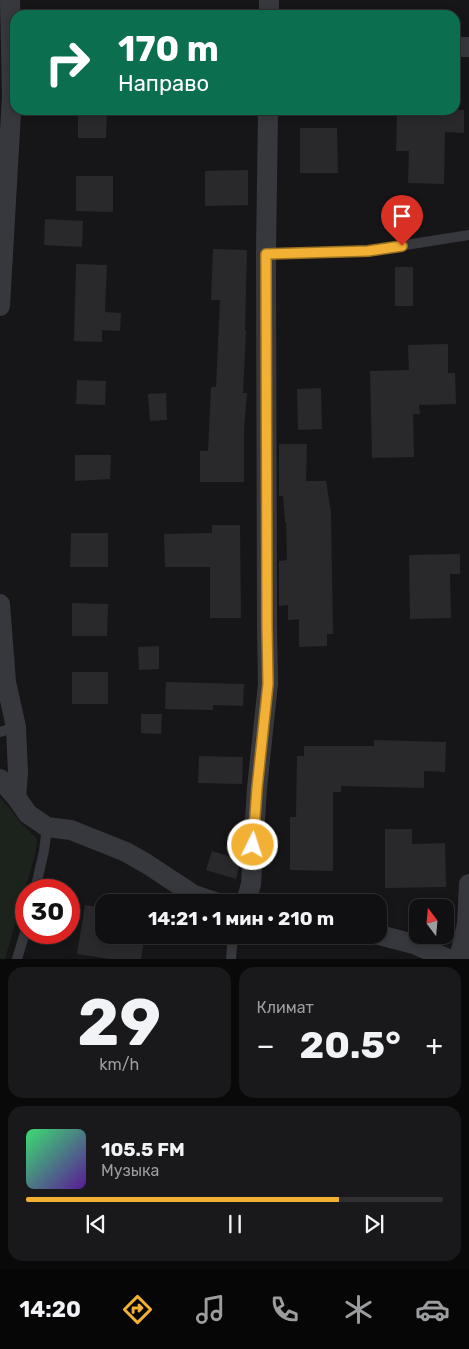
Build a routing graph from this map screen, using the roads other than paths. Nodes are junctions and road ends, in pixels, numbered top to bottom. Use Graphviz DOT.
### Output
graph roads {
  1 [pos="10,0"];
  2 [pos="6,95"];
  3 [pos="268,115"];
  4 [pos="469,235"];
  5 [pos="266,254"];
  6 [pos="0,306"];
  7 [pos="0,604"];
  8 [pos="8,730"];
  9 [pos="0,779"];
  10 [pos="16,797"];
  11 [pos="47,827"];
  12 [pos="38,879"];
  13 [pos="469,884"];
  14 [pos="192,894"];
  15 [pos="248,894"];
  16 [pos="387,937"];
  17 [pos="22,944"];
  18 [pos="232,944"];
  19 [pos="17,959"];
  20 [pos="231,959"];
  21 [pos="448,959"];
  22 [pos="459,959"];
  1 -- 2 [label="street"];
  2 -- 6 [label="street"];
  3 -- 5 [label="street"];
  4 -- 5 [label="lane"];
  5 -- 15 [label="street"];
  7 -- 8 [label="street"];
  8 -- 10 [label="street"];
  9 -- 10 [label="street"];
  10 -- 11 [label="street"];
  11 -- 12 [label="lane"];
  11 -- 14 [label="street"];
  13 -- 22 [label="street"];
  16 -- 21 [label="street"];
  17 -- 19 [label="lane"];
  18 -- 20 [label="lane"];
}
